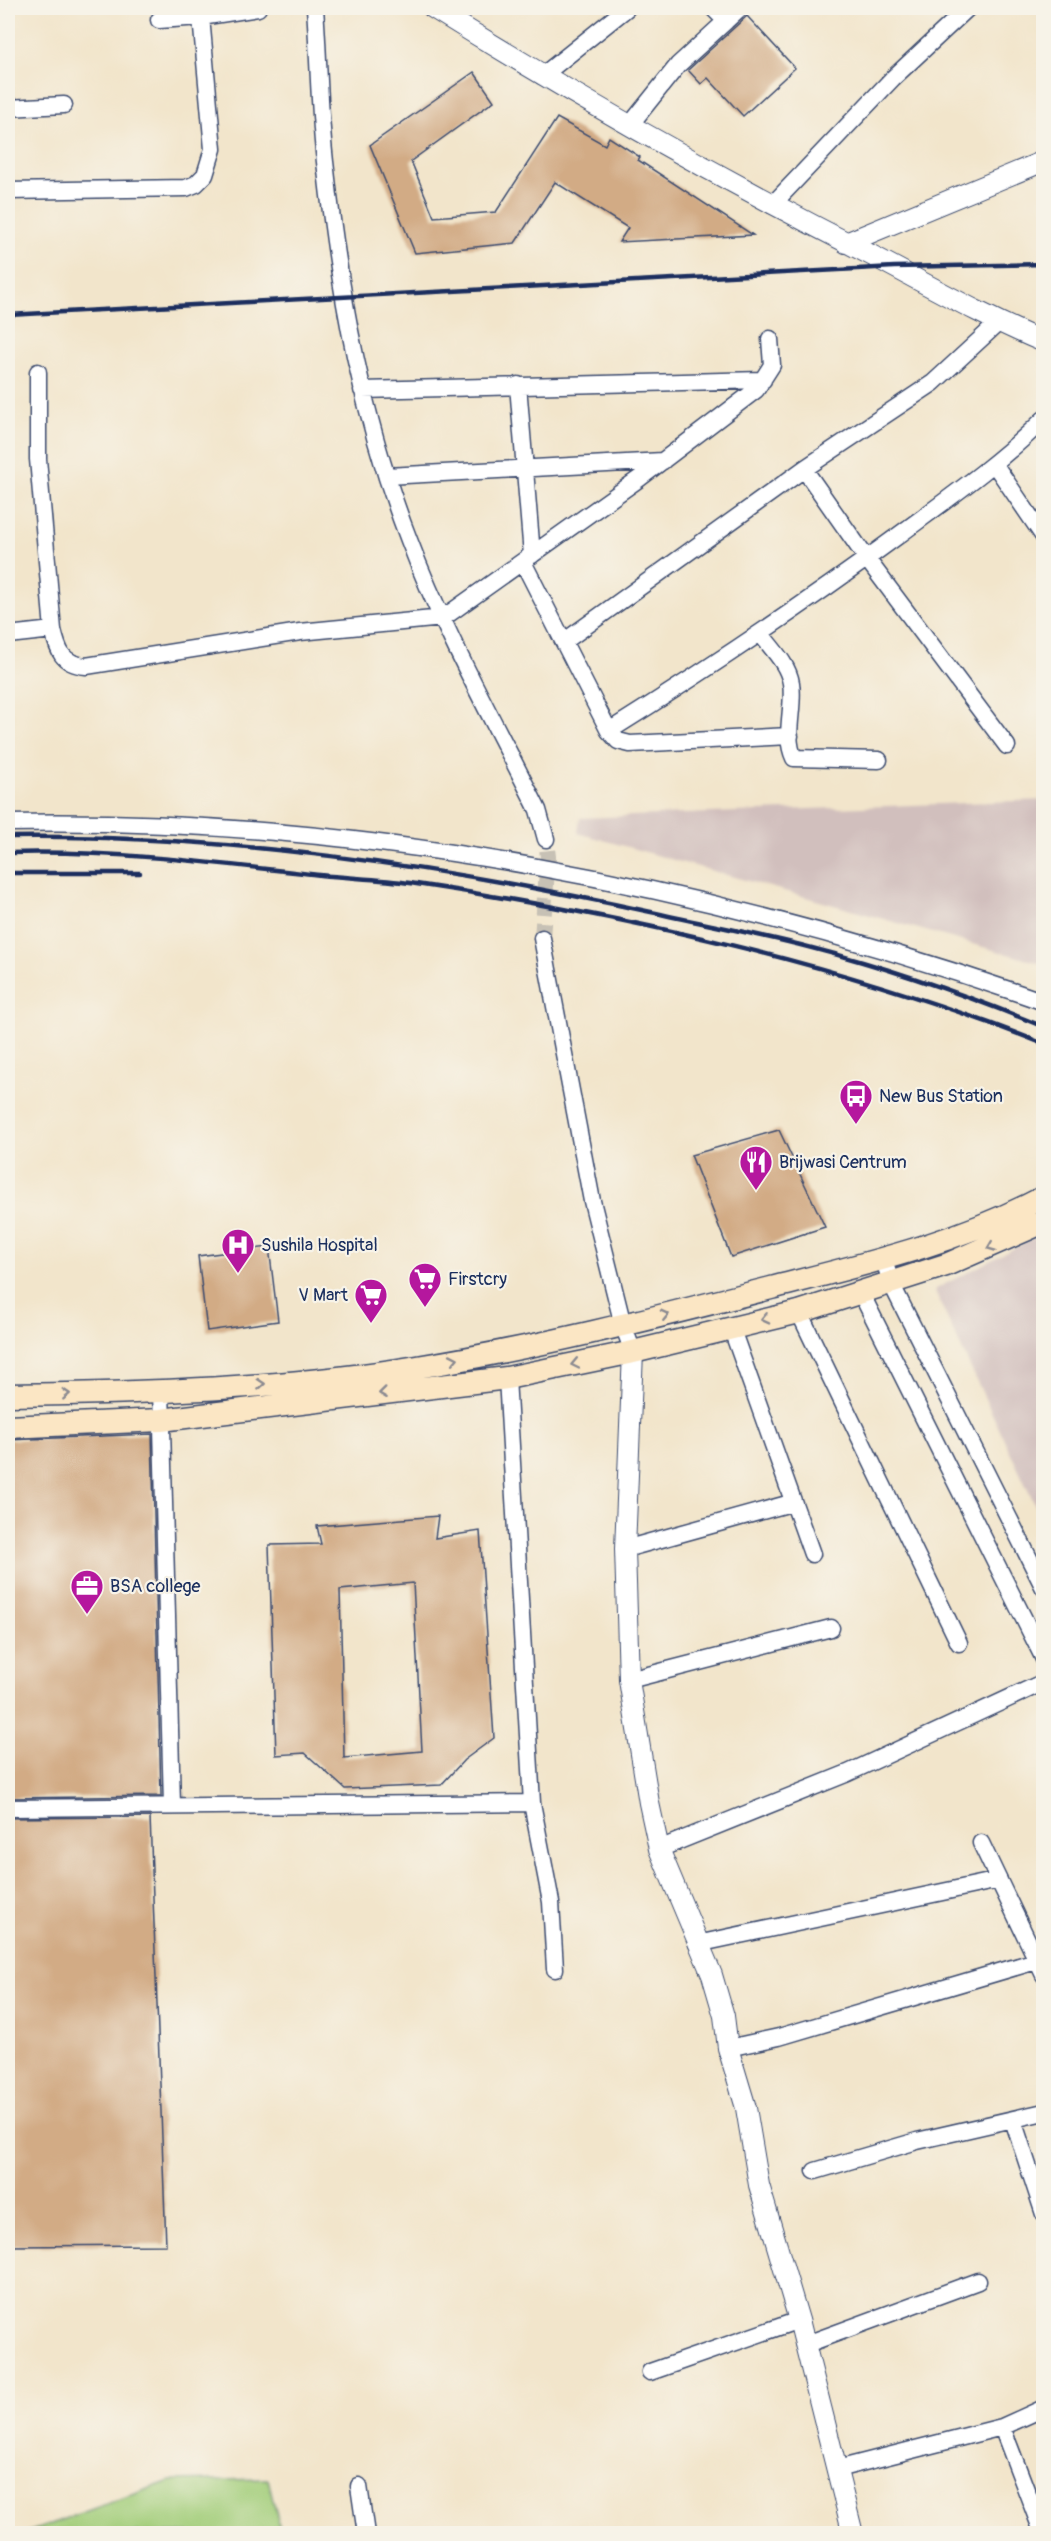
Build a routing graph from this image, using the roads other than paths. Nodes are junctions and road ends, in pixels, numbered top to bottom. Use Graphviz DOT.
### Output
graph roads {
  1 [pos="258,8"];
  2 [pos="315,8"];
  3 [pos="433,8"];
  4 [pos="627,8"];
  5 [pos="713,8"];
  6 [pos="740,8"];
  7 [pos="968,8"];
  8 [pos="201,17"];
  9 [pos="159,20"];
  10 [pos="726,21"];
  11 [pos="542,76"];
  12 [pos="64,105"];
  13 [pos="8,108"];
  14 [pos="630,125"];
  15 [pos="1044,161"];
  16 [pos="8,191"];
  17 [pos="772,205"];
  18 [pos="846,243"];
  19 [pos="998,323"];
  20 [pos="770,339"];
  21 [pos="1044,342"];
  22 [pos="38,372"];
  23 [pos="764,380"];
  24 [pos="518,385"];
  25 [pos="362,390"];
  26 [pos="1044,419"];
  27 [pos="663,461"];
  28 [pos="995,465"];
  29 [pos="525,469"];
  30 [pos="804,469"];
  31 [pos="387,476"];
  32 [pos="1044,537"];
  33 [pos="527,558"];
  34 [pos="867,559"];
  35 [pos="443,618"];
  36 [pos="53,630"];
  37 [pos="761,634"];
  38 [pos="8,635"];
  39 [pos="565,641"];
  40 [pos="609,732"];
  41 [pos="790,736"];
  42 [pos="1007,746"];
  43 [pos="879,760"];
  44 [pos="8,823"];
  45 [pos="546,839"];
  46 [pos="542,938"];
  47 [pos="1044,1002"];
  48 [pos="1044,1197"];
  49 [pos="1044,1222"];
  50 [pos="884,1260"];
  51 [pos="891,1283"];
  52 [pos="861,1293"];
  53 [pos="799,1312"];
  54 [pos="623,1325"];
  55 [pos="731,1327"];
  56 [pos="633,1352"];
  57 [pos="507,1378"];
  58 [pos="161,1389"];
  59 [pos="8,1395"];
  60 [pos="161,1420"];
  61 [pos="8,1427"];
  62 [pos="791,1503"];
  63 [pos="625,1549"];
  64 [pos="812,1554"];
  65 [pos="1044,1588"];
  66 [pos="831,1628"];
  67 [pos="959,1643"];
  68 [pos="1044,1659"];
  69 [pos="629,1680"];
  70 [pos="1044,1682"];
  71 [pos="532,1803"];
  72 [pos="172,1805"];
  73 [pos="8,1808"];
  74 [pos="981,1843"];
  75 [pos="659,1849"];
  76 [pos="999,1880"];
  77 [pos="697,1944"];
  78 [pos="1040,1968"];
  79 [pos="555,1969"];
  80 [pos="728,2048"];
  81 [pos="1044,2112"];
  82 [pos="1013,2120"];
  83 [pos="815,2171"];
  84 [pos="1044,2214"];
  85 [pos="978,2281"];
  86 [pos="799,2320"];
  87 [pos="804,2345"];
  88 [pos="651,2372"];
  89 [pos="1044,2408"];
  90 [pos="1002,2427"];
  91 [pos="837,2469"];
  92 [pos="359,2486"];
  93 [pos="366,2534"];
  94 [pos="853,2534"];
  95 [pos="1043,2534"];
  1 -- 8 [label="street"];
  2 -- 25 [label="street"];
  3 -- 11 [label="street"];
  4 -- 11 [label="street"];
  5 -- 10 [label="street"];
  6 -- 10 [label="street"];
  7 -- 17 [label="street"];
  8 -- 9 [label="street"];
  8 -- 16 [label="street"];
  10 -- 14 [label="street"];
  11 -- 14 [label="street"];
  12 -- 13 [label="street"];
  14 -- 17 [label="street"];
  15 -- 18 [label="street"];
  17 -- 18 [label="street"];
  18 -- 19 [label="street"];
  19 -- 21 [label="street"];
  19 -- 30 [label="street"];
  20 -- 23 [label="street"];
  22 -- 36 [label="street"];
  23 -- 24 [label="street"];
  23 -- 27 [label="street"];
  24 -- 25 [label="street"];
  24 -- 29 [label="street"];
  25 -- 31 [label="street"];
  26 -- 28 [label="street"];
  27 -- 29 [label="street"];
  27 -- 33 [label="street"];
  28 -- 32 [label="street"];
  28 -- 34 [label="street"];
  29 -- 31 [label="street"];
  29 -- 33 [label="street"];
  30 -- 34 [label="street"];
  30 -- 39 [label="street"];
  31 -- 35 [label="street"];
  33 -- 35 [label="street"];
  33 -- 39 [label="street"];
  34 -- 37 [label="street"];
  34 -- 42 [label="street"];
  35 -- 36 [label="street"];
  35 -- 45 [label="street"];
  36 -- 38 [label="street"];
  37 -- 40 [label="street"];
  37 -- 41 [label="street"];
  39 -- 40 [label="street"];
  40 -- 41 [label="street"];
  41 -- 43 [label="street"];
  44 -- 47 [label="street"];
  46 -- 54 [label="street"];
  48 -- 50 [label="main road"];
  49 -- 51 [label="main road, one-way"];
  50 -- 51 [label="street"];
  54 -- 50 [label="main road, one-way"];
  51 -- 52 [label="main road"];
  51 -- 65 [label="street"];
  52 -- 53 [label="main road"];
  52 -- 68 [label="street"];
  53 -- 55 [label="main road, one-way"];
  53 -- 67 [label="street"];
  54 -- 56 [label="street"];
  58 -- 54 [label="main road, one-way"];
  55 -- 56 [label="main road"];
  55 -- 62 [label="street"];
  56 -- 57 [label="main road, one-way"];
  56 -- 63 [label="street"];
  57 -- 60 [label="main road, one-way"];
  57 -- 71 [label="street"];
  59 -- 58 [label="main road, one-way"];
  58 -- 60 [label="street"];
  60 -- 61 [label="main road"];
  60 -- 72 [label="street"];
  62 -- 63 [label="street"];
  62 -- 64 [label="street"];
  63 -- 69 [label="street"];
  66 -- 69 [label="street"];
  69 -- 75 [label="street"];
  70 -- 75 [label="street"];
  71 -- 72 [label="street"];
  71 -- 79 [label="street"];
  72 -- 73 [label="street"];
  74 -- 76 [label="street"];
  75 -- 77 [label="street"];
  76 -- 77 [label="street"];
  76 -- 78 [label="street"];
  77 -- 80 [label="street"];
  78 -- 80 [label="street"];
  80 -- 86 [label="street"];
  81 -- 82 [label="street"];
  82 -- 83 [label="street"];
  82 -- 84 [label="street"];
  85 -- 87 [label="street"];
  86 -- 87 [label="street"];
  86 -- 88 [label="street"];
  87 -- 91 [label="street"];
  89 -- 90 [label="street"];
  90 -- 91 [label="street"];
  90 -- 95 [label="street"];
  91 -- 94 [label="street"];
  92 -- 93 [label="street"];
}
